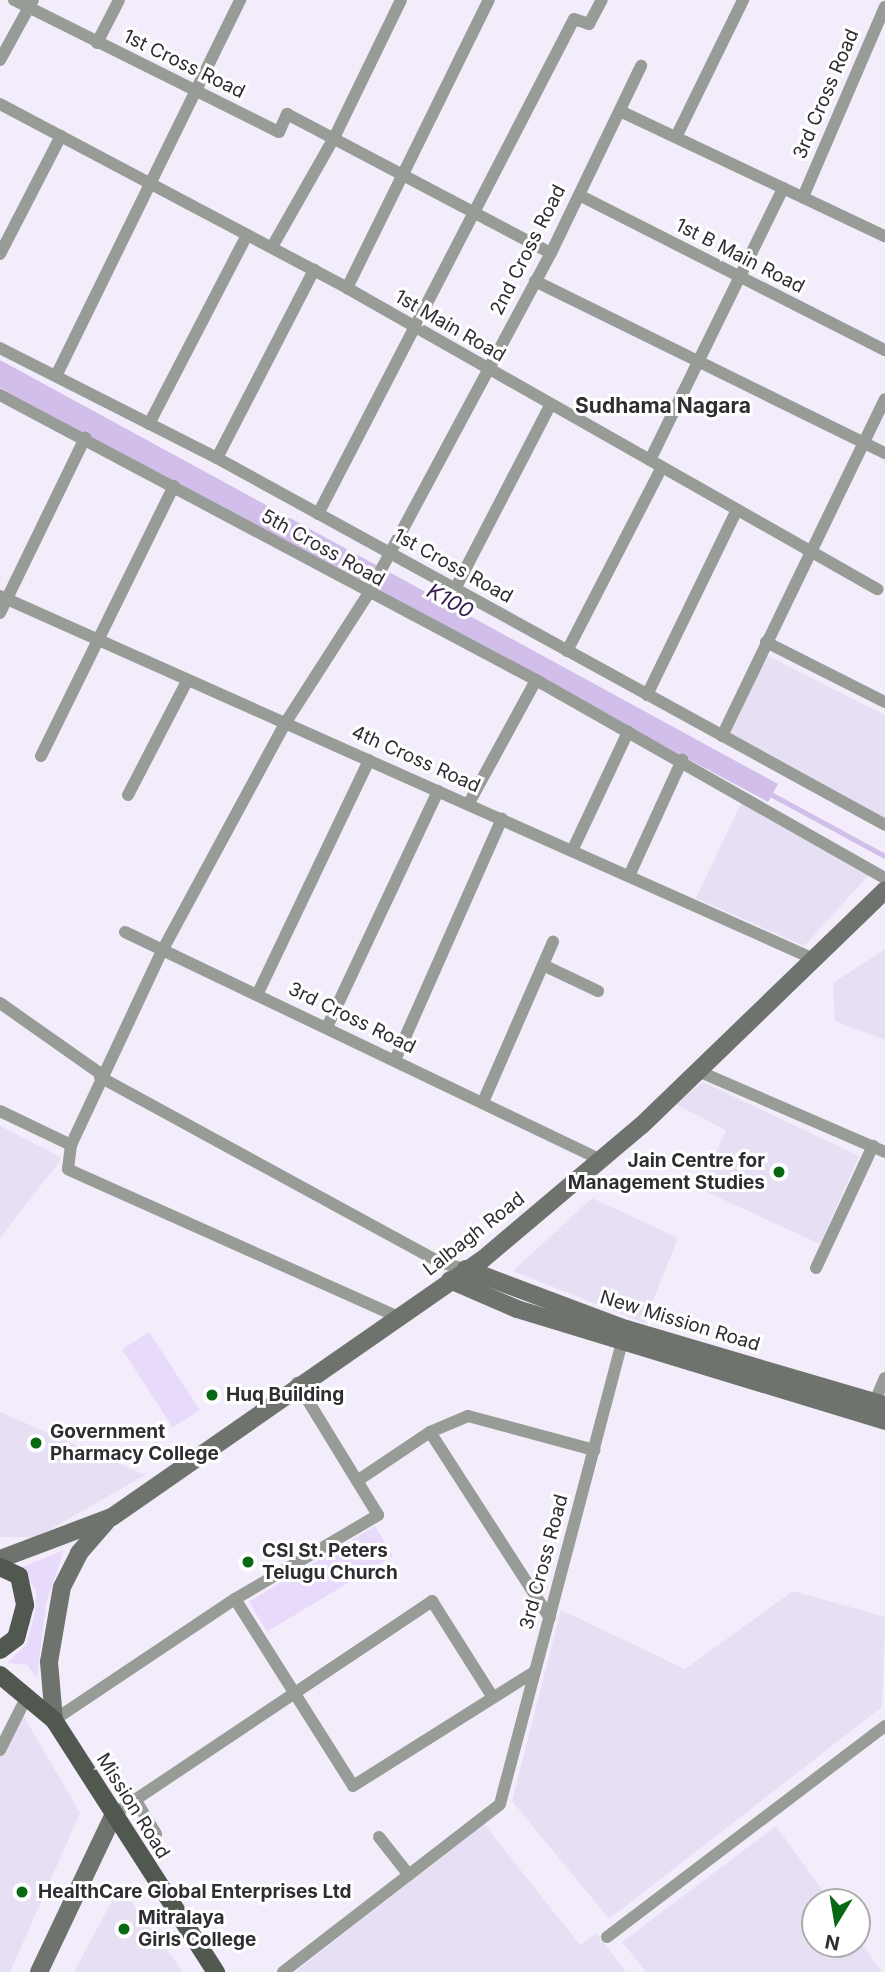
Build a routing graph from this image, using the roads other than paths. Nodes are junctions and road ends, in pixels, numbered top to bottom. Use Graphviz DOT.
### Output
graph roads {
  1 [pos="14,0"];
  2 [pos="119,0"];
  3 [pos="240,0"];
  4 [pos="401,0"];
  5 [pos="489,0"];
  6 [pos="601,0"];
  7 [pos="743,0"];
  8 [pos="32,4"];
  9 [pos="885,7"];
  10 [pos="97,43"];
  11 [pos="2,52"];
  12 [pos="641,66"];
  13 [pos="194,91"];
  14 [pos="0,104"];
  15 [pos="620,111"];
  16 [pos="61,136"];
  17 [pos="676,137"];
  18 [pos="334,138"];
  19 [pos="403,175"];
  20 [pos="151,184"];
  21 [pos="783,188"];
  22 [pos="579,195"];
  23 [pos="803,197"];
  24 [pos="478,214"];
  25 [pos="247,235"];
  26 [pos="885,236"];
  27 [pos="272,247"];
  28 [pos="551,253"];
  29 [pos="0,254"];
  30 [pos="314,270"];
  31 [pos="741,278"];
  32 [pos="535,281"];
  33 [pos="347,288"];
  34 [pos="414,328"];
  35 [pos="0,348"];
  36 [pos="885,350"];
  37 [pos="701,361"];
  38 [pos="487,370"];
  39 [pos="56,376"];
  40 [pos="0,395"];
  41 [pos="885,399"];
  42 [pos="550,406"];
  43 [pos="149,424"];
  44 [pos="85,438"];
  45 [pos="864,442"];
  46 [pos="885,453"];
  47 [pos="217,458"];
  48 [pos="650,460"];
  49 [pos="662,467"];
  50 [pos="174,486"];
  51 [pos="737,510"];
  52 [pos="318,514"];
  53 [pos="810,548"];
  54 [pos="387,558"];
  55 [pos="455,589"];
  56 [pos="877,589"];
  57 [pos="369,593"];
  58 [pos="4,598"];
  59 [pos="0,613"];
  60 [pos="766,642"];
  61 [pos="96,644"];
  62 [pos="567,651"];
  63 [pos="536,680"];
  64 [pos="187,681"];
  65 [pos="647,695"];
  66 [pos="885,702"];
  67 [pos="286,722"];
  68 [pos="628,732"];
  69 [pos="722,736"];
  70 [pos="41,756"];
  71 [pos="369,760"];
  72 [pos="682,760"];
  73 [pos="438,790"];
  74 [pos="128,795"];
  75 [pos="469,803"];
  76 [pos="502,819"];
  77 [pos="885,825"];
  78 [pos="572,851"];
  79 [pos="629,876"];
  80 [pos="885,878"];
  81 [pos="885,890"];
  82 [pos="125,932"];
  83 [pos="553,942"];
  84 [pos="162,951"];
  85 [pos="816,960"];
  86 [pos="543,965"];
  87 [pos="598,990"];
  88 [pos="258,993"];
  89 [pos="0,1003"];
  90 [pos="327,1027"];
  91 [pos="395,1060"];
  92 [pos="698,1071"];
  93 [pos="100,1075"];
  94 [pos="483,1102"];
  95 [pos="0,1111"];
  96 [pos="71,1145"];
  97 [pos="879,1149"];
  98 [pos="599,1159"];
  99 [pos="816,1268"];
  100 [pos="466,1269"];
  101 [pos="450,1280"];
  102 [pos="396,1316"];
  103 [pos="624,1336"];
  104 [pos="885,1378"];
  105 [pos="297,1383"];
  106 [pos="880,1403"];
  107 [pos="885,1421"];
  108 [pos="430,1432"];
  109 [pos="594,1450"];
  110 [pos="357,1481"];
  111 [pos="112,1517"];
  112 [pos="0,1559"];
  113 [pos="0,1567"];
  114 [pos="235,1599"];
  115 [pos="550,1618"];
  116 [pos="0,1650"];
  117 [pos="534,1672"];
  118 [pos="0,1675"];
  119 [pos="296,1693"];
  120 [pos="27,1696"];
  121 [pos="492,1696"];
  122 [pos="54,1720"];
  123 [pos="885,1726"];
  124 [pos="0,1750"];
  125 [pos="135,1799"];
  126 [pos="114,1814"];
  127 [pos="156,1834"];
  128 [pos="379,1837"];
  129 [pos="409,1875"];
  130 [pos="607,1937"];
  131 [pos="39,1972"];
  132 [pos="216,1972"];
  133 [pos="283,1972"];
  1 -- 8 [label="street, 1st Cross Road"];
  2 -- 10 [label="street"];
  3 -- 13 [label="street"];
  4 -- 18 [label="street"];
  5 -- 19 [label="street"];
  6 -- 24 [label="street"];
  7 -- 17 [label="street"];
  8 -- 10 [label="street, 1st Cross Road"];
  8 -- 11 [label="street"];
  9 -- 23 [label="street, 3rd Cross Road"];
  10 -- 13 [label="street, 1st Cross Road"];
  12 -- 15 [label="street, 2nd Cross Road"];
  13 -- 18 [label="street, 1st Cross Road"];
  13 -- 20 [label="street"];
  14 -- 16 [label="street, 1st Main Road"];
  15 -- 17 [label="street"];
  15 -- 22 [label="street, 2nd Cross Road"];
  16 -- 20 [label="street, 1st Main Road"];
  16 -- 29 [label="street"];
  17 -- 21 [label="street"];
  18 -- 19 [label="street, 1st Cross Road"];
  18 -- 27 [label="street"];
  19 -- 24 [label="street, 1st Cross Road"];
  19 -- 33 [label="street"];
  20 -- 25 [label="street, 1st Main Road"];
  20 -- 39 [label="street"];
  21 -- 23 [label="street"];
  21 -- 31 [label="street"];
  22 -- 28 [label="street, 2nd Cross Road"];
  22 -- 31 [label="street, 1st B Main Road"];
  23 -- 26 [label="street"];
  24 -- 28 [label="street, 1st Cross Road"];
  24 -- 34 [label="street"];
  25 -- 27 [label="street, 1st Main Road"];
  25 -- 43 [label="street"];
  27 -- 30 [label="street, 1st Main Road"];
  28 -- 32 [label="street, 2nd Cross Road"];
  30 -- 33 [label="street, 1st Main Road"];
  30 -- 47 [label="street"];
  31 -- 36 [label="street, 1st B Main Road"];
  31 -- 37 [label="street"];
  32 -- 37 [label="street"];
  32 -- 38 [label="street, 2nd Cross Road"];
  33 -- 34 [label="street, 1st Main Road"];
  34 -- 38 [label="street, 1st Main Road"];
  34 -- 52 [label="street"];
  35 -- 39 [label="street, 1st Cross Road"];
  37 -- 45 [label="street"];
  37 -- 48 [label="street"];
  38 -- 42 [label="street, 1st Main Road"];
  38 -- 54 [label="street, 2nd Cross Road"];
  39 -- 43 [label="street, 1st Cross Road"];
  40 -- 44 [label="street, 5th Cross Road"];
  41 -- 45 [label="street"];
  42 -- 48 [label="street, 1st Main Road"];
  42 -- 55 [label="street"];
  43 -- 47 [label="street, 1st Cross Road"];
  44 -- 50 [label="street, 5th Cross Road"];
  44 -- 58 [label="street"];
  45 -- 46 [label="street"];
  45 -- 53 [label="street"];
  47 -- 52 [label="street, 1st Cross Road"];
  48 -- 49 [label="street, 1st Main Road"];
  49 -- 51 [label="street, 1st Main Road"];
  49 -- 62 [label="street"];
  50 -- 57 [label="street, 5th Cross Road"];
  50 -- 61 [label="street"];
  51 -- 53 [label="street, 1st Main Road"];
  51 -- 65 [label="street"];
  52 -- 54 [label="street, 1st Cross Road"];
  53 -- 56 [label="street, 1st Main Road"];
  53 -- 60 [label="street"];
  54 -- 55 [label="street, 1st Cross Road"];
  54 -- 57 [label="street, 2nd Cross Road"];
  55 -- 62 [label="street, 1st Cross Road"];
  57 -- 63 [label="street, 5th Cross Road"];
  57 -- 67 [label="street, 2nd Cross Road"];
  58 -- 59 [label="street"];
  58 -- 61 [label="street, 4th Cross Road"];
  60 -- 66 [label="street"];
  60 -- 69 [label="street"];
  61 -- 64 [label="street, 4th Cross Road"];
  61 -- 70 [label="street"];
  62 -- 65 [label="street, 1st Cross Road"];
  63 -- 68 [label="street, 5th Cross Road"];
  63 -- 75 [label="street"];
  64 -- 67 [label="street, 4th Cross Road"];
  64 -- 74 [label="street"];
  65 -- 69 [label="street, 1st Cross Road"];
  67 -- 71 [label="street, 4th Cross Road"];
  67 -- 84 [label="street, 2nd Cross Road"];
  68 -- 72 [label="street, 5th Cross Road"];
  68 -- 78 [label="street"];
  69 -- 77 [label="street, 1st Cross Road"];
  71 -- 73 [label="street, 4th Cross Road"];
  71 -- 88 [label="street"];
  72 -- 79 [label="street"];
  72 -- 80 [label="street"];
  73 -- 75 [label="street, 4th Cross Road"];
  73 -- 90 [label="street"];
  75 -- 76 [label="street, 4th Cross Road"];
  76 -- 78 [label="street, 4th Cross Road"];
  76 -- 91 [label="street"];
  78 -- 79 [label="street, 4th Cross Road"];
  79 -- 85 [label="street, 4th Cross Road"];
  81 -- 85 [label="main road, Lalbagh Road"];
  82 -- 84 [label="street, 3rd Cross Road"];
  83 -- 86 [label="street"];
  84 -- 88 [label="street, 3rd Cross Road"];
  84 -- 93 [label="street, 2nd Cross Road"];
  85 -- 92 [label="main road, Lalbagh Road"];
  86 -- 87 [label="street"];
  86 -- 94 [label="street"];
  88 -- 90 [label="street, 3rd Cross Road"];
  89 -- 93 [label="street"];
  90 -- 91 [label="street, 3rd Cross Road"];
  91 -- 94 [label="street, 3rd Cross Road"];
  92 -- 97 [label="street"];
  92 -- 98 [label="main road, Lalbagh Road"];
  93 -- 96 [label="street, 2nd Cross Road"];
  93 -- 100 [label="street"];
  94 -- 98 [label="street, 3rd Cross Road"];
  95 -- 96 [label="street"];
  96 -- 102 [label="street"];
  97 -- 99 [label="street"];
  98 -- 100 [label="main road, Lalbagh Road"];
  100 -- 101 [label="main road, Lalbagh Road"];
  100 -- 103 [label="main road, New Mission Road"];
  101 -- 102 [label="main road, Lalbagh Road"];
  101 -- 103 [label="main road"];
  102 -- 105 [label="main road, Lalbagh Road"];
  103 -- 106 [label="main road, New Mission Road"];
  103 -- 107 [label="main road"];
  103 -- 109 [label="street, 3rd Cross Road"];
  104 -- 106 [label="street"];
  105 -- 110 [label="street"];
  105 -- 111 [label="main road, Lalbagh Road"];
  108 -- 109 [label="street"];
  108 -- 110 [label="street"];
  108 -- 115 [label="street"];
  109 -- 115 [label="street, 3rd Cross Road"];
  110 -- 114 [label="street"];
  111 -- 112 [label="main road, Lalbagh Road"];
  111 -- 122 [label="main road"];
  113 -- 116 [label="main road"];
  114 -- 119 [label="street"];
  114 -- 122 [label="street"];
  115 -- 117 [label="street, 3rd Cross Road"];
  117 -- 121 [label="street"];
  117 -- 129 [label="street, 3rd Cross Road"];
  118 -- 120 [label="main road, Mission Road"];
  119 -- 121 [label="street"];
  119 -- 121 [label="street"];
  119 -- 125 [label="street"];
  120 -- 122 [label="main road, Mission Road"];
  120 -- 124 [label="street"];
  122 -- 126 [label="main road, Mission Road"];
  123 -- 130 [label="street"];
  125 -- 126 [label="street"];
  125 -- 127 [label="street"];
  126 -- 131 [label="main road"];
  126 -- 132 [label="main road, Mission Road"];
  128 -- 129 [label="street"];
  129 -- 133 [label="street"];
}
